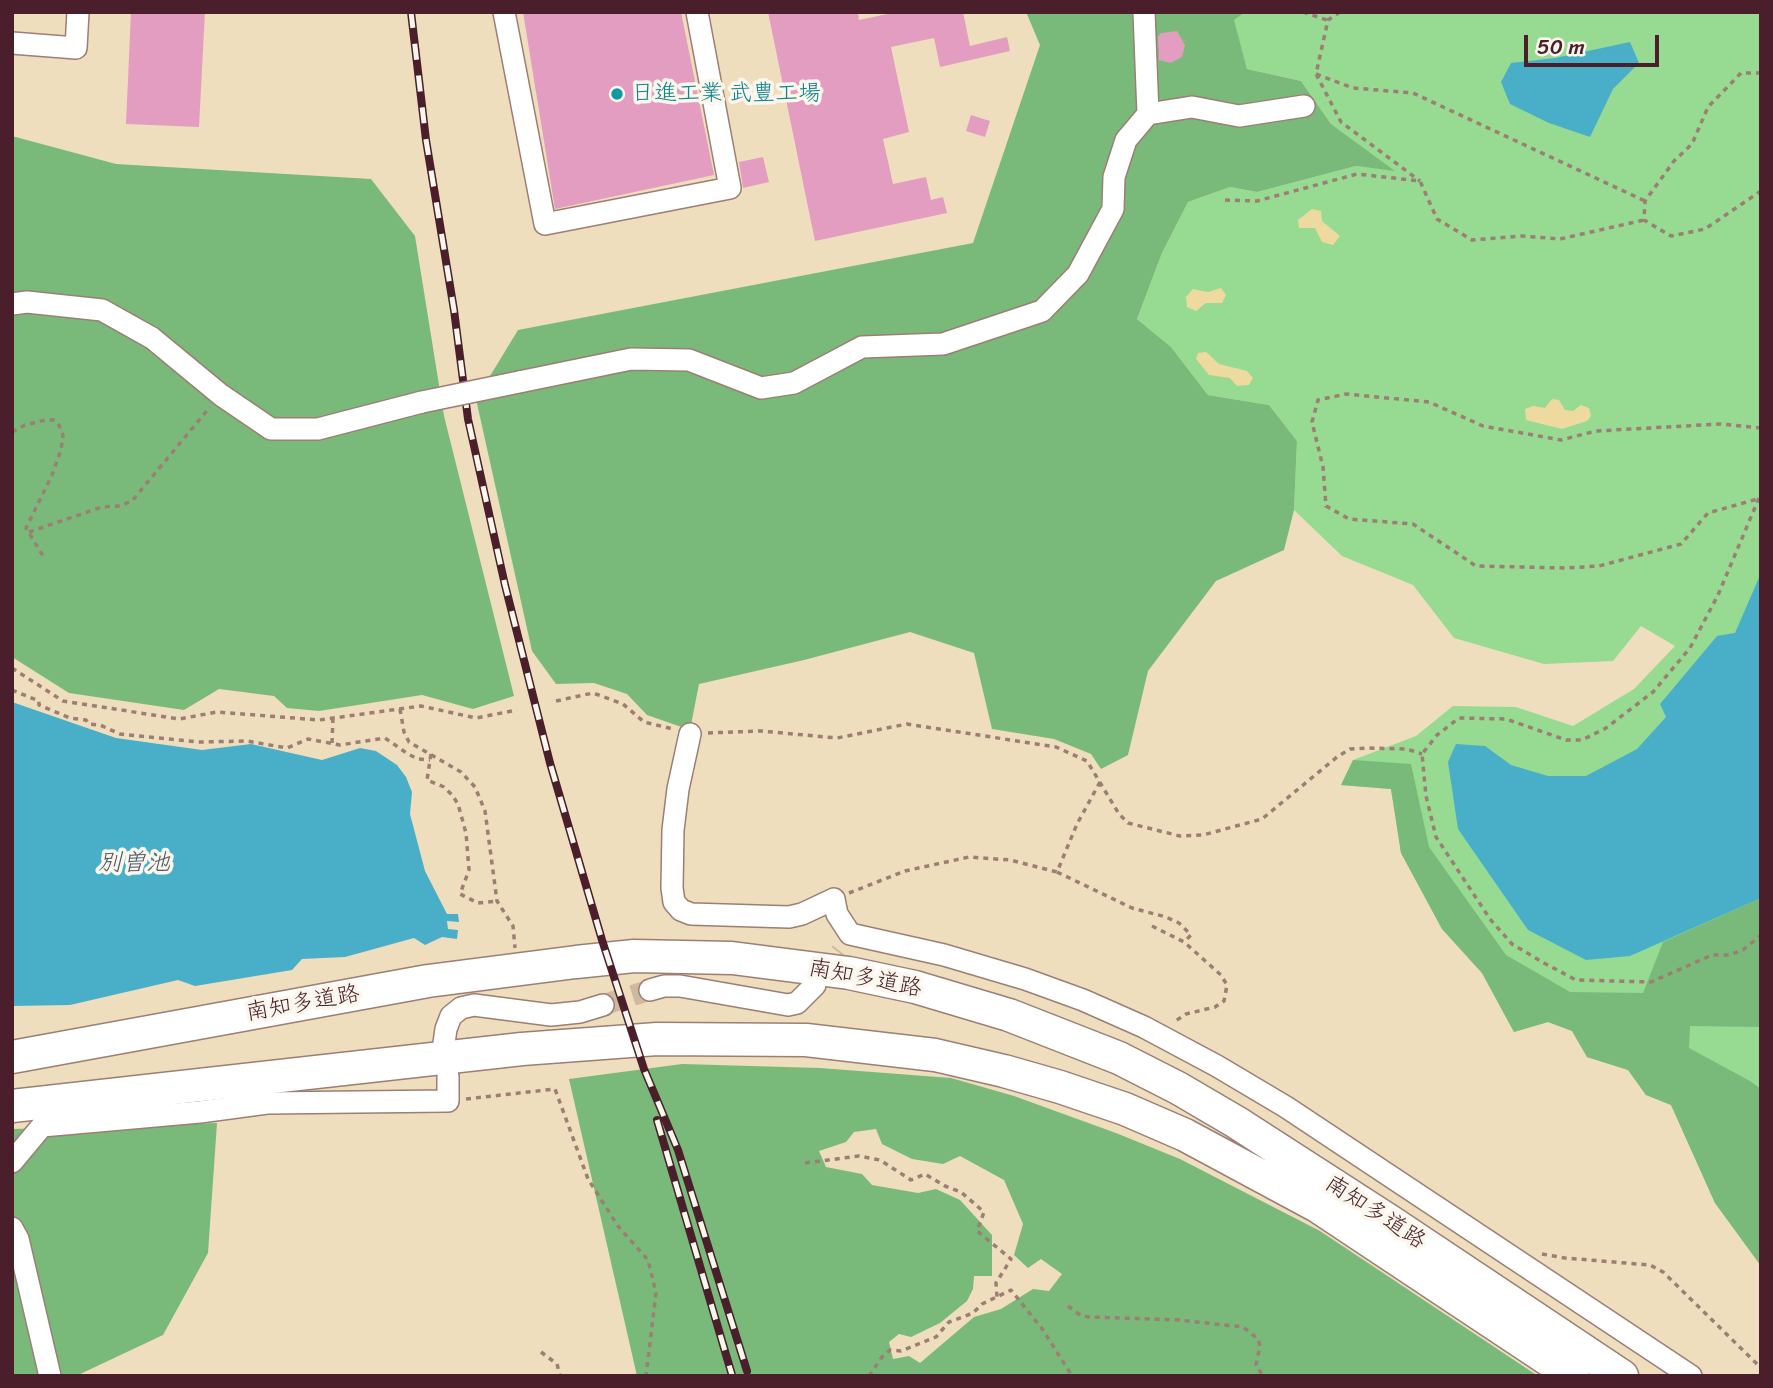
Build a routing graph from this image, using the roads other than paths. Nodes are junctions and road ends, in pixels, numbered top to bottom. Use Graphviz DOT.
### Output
graph roads {
  1 [pos="78,12"];
  2 [pos="504,12"];
  3 [pos="697,12"];
  4 [pos="1144,12"];
  5 [pos="12,43"];
  6 [pos="1304,106"];
  7 [pos="1148,114"];
  8 [pos="12,304"];
  9 [pos="690,734"];
  10 [pos="815,985"];
  11 [pos="650,990"];
  12 [pos="603,1005"];
  13 [pos="444,1043"];
  14 [pos="12,1057"];
  15 [pos="448,1076"];
  16 [pos="12,1106"];
  17 [pos="12,1162"];
  18 [pos="12,1228"];
  19 [pos="50,1376"];
  20 [pos="1573,1376"];
  21 [pos="1622,1376"];
  22 [pos="1691,1376"];
  1 -- 5 [label="street"];
  2 -- 3 [label="street"];
  4 -- 7 [label="street"];
  6 -- 7 [label="street"];
  7 -- 8 [label="street, bridge"];
  9 -- 22 [label="street"];
  10 -- 11 [label="street"];
  12 -- 13 [label="street"];
  14 -- 21 [label="highway, 南知多道路"];
  15 -- 17 [label="street"];
  16 -- 20 [label="highway, 南知多道路"];
  18 -- 19 [label="street"];
}
